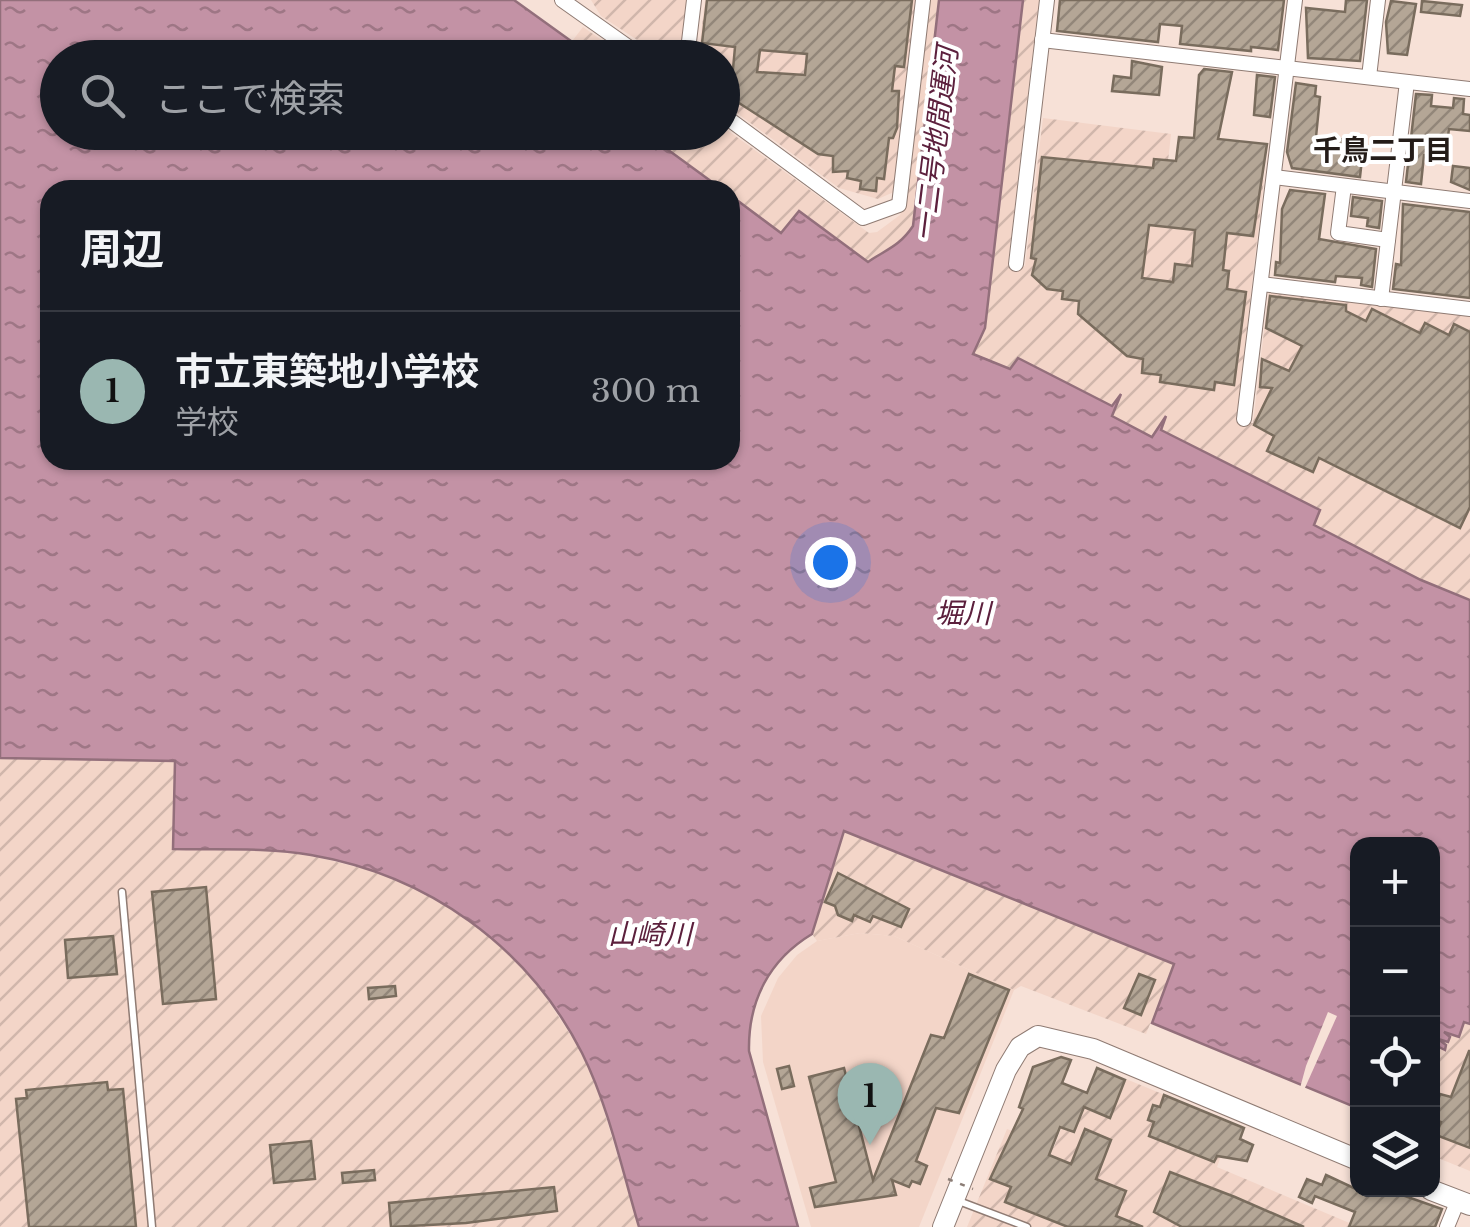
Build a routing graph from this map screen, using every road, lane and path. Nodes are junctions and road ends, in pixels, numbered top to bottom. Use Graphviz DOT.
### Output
graph roads {
  1 [pos="694,0"];
  2 [pos="922,0"];
  3 [pos="1047,0"];
  4 [pos="1295,0"];
  5 [pos="1378,0"];
  6 [pos="571,3"];
  7 [pos="620,40"];
  8 [pos="689,40"];
  9 [pos="1042,40"];
  10 [pos="1287,68"];
  11 [pos="1369,77"];
  12 [pos="1407,82"];
  13 [pos="1470,89"];
  14 [pos="740,127"];
  15 [pos="1274,178"];
  16 [pos="1344,186"];
  17 [pos="1394,192"];
  18 [pos="1470,201"];
  19 [pos="1388,240"];
  20 [pos="1016,264"];
  21 [pos="1261,284"];
  22 [pos="1382,298"];
  23 [pos="1470,309"];
  24 [pos="1244,420"];
  25 [pos="122,892"];
  26 [pos="1350,1157"];
  27 [pos="948,1179"];
  28 [pos="964,1194"];
  29 [pos="1440,1194"];
  30 [pos="1464,1203"];
  31 [pos="152,1227"];
  32 [pos="943,1227"];
  33 [pos="1027,1227"];
  34 [pos="1447,1227"];
  1 -- 8 [label="street"];
  2 -- 14 [label="street"];
  3 -- 9 [label="street"];
  4 -- 10 [label="street"];
  5 -- 11 [label="street"];
  6 -- 7 [label="street"];
  9 -- 10 [label="street"];
  9 -- 20 [label="street"];
  10 -- 11 [label="street"];
  10 -- 15 [label="street"];
  11 -- 12 [label="street"];
  12 -- 13 [label="street"];
  12 -- 17 [label="street"];
  15 -- 16 [label="street"];
  15 -- 21 [label="street"];
  16 -- 17 [label="street"];
  16 -- 19 [label="street"];
  17 -- 18 [label="street"];
  17 -- 19 [label="street"];
  19 -- 22 [label="street"];
  21 -- 22 [label="street"];
  21 -- 24 [label="street"];
  22 -- 23 [label="street"];
  25 -- 31 [label="lane"];
  26 -- 28 [label="street"];
  27 -- 28 [label="path, bridge"];
  28 -- 32 [label="street"];
  28 -- 33 [label="lane"];
  29 -- 30 [label="street"];
  30 -- 34 [label="street"];
}
